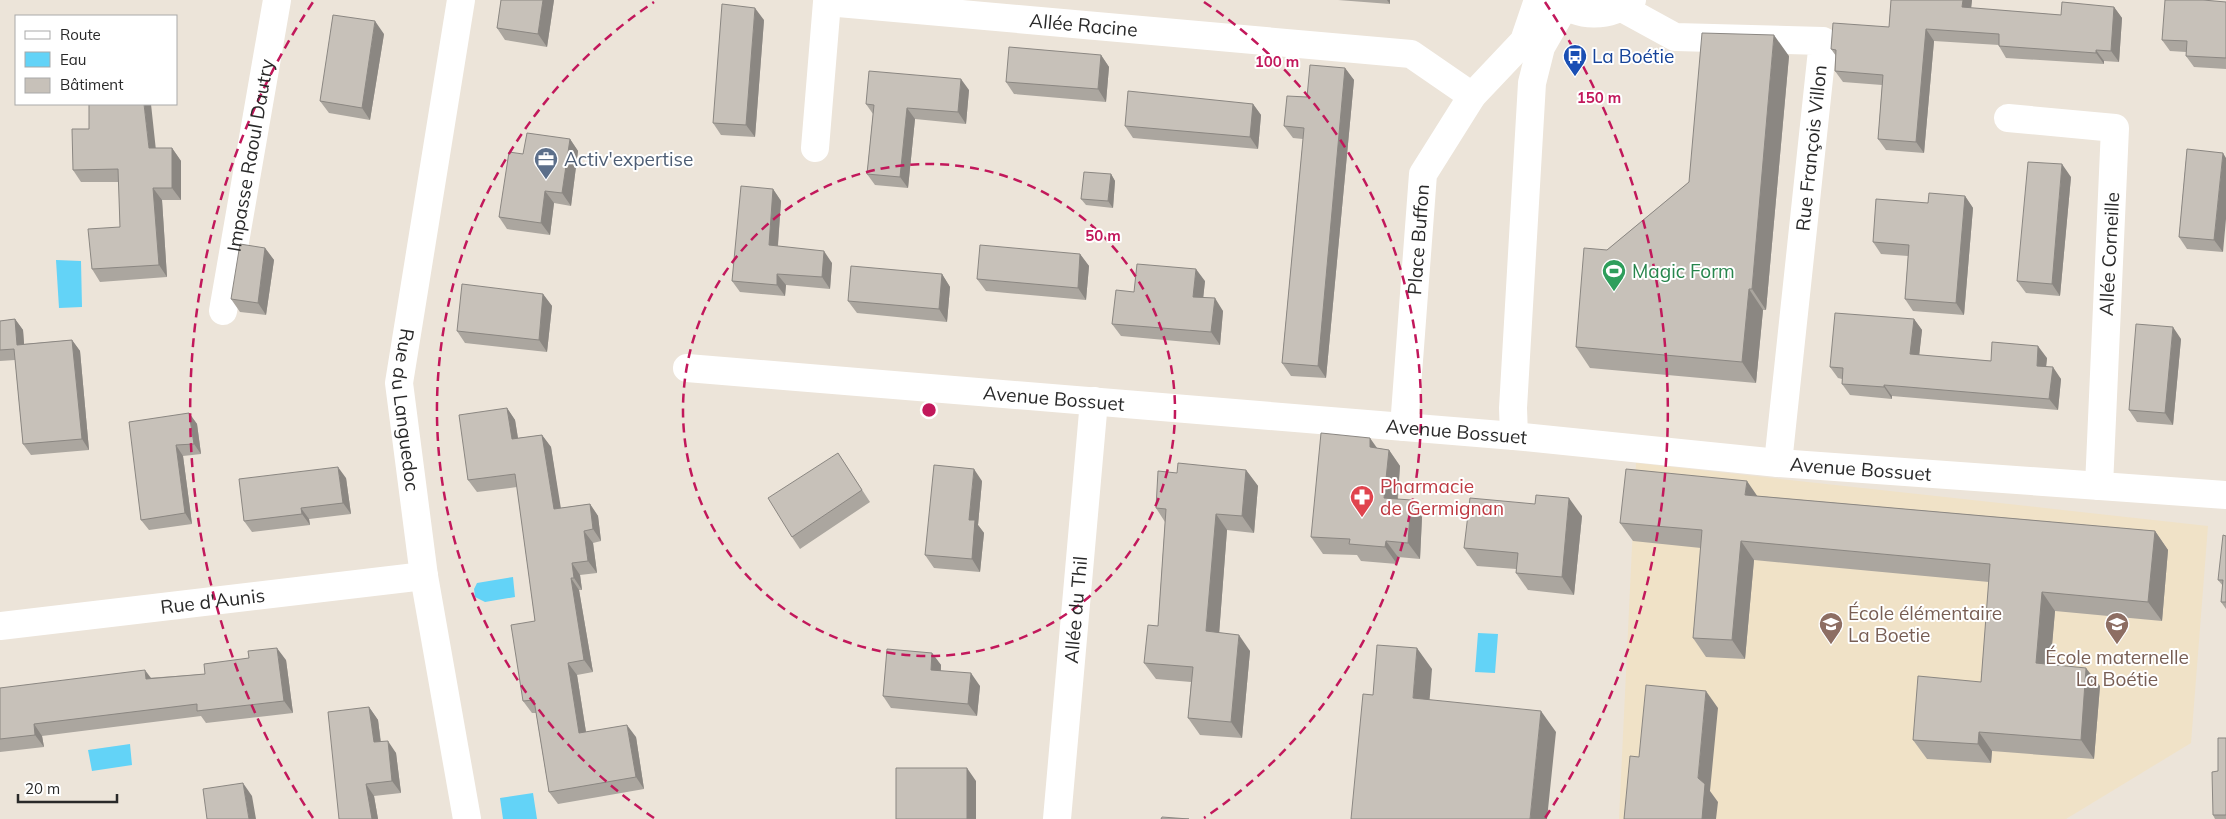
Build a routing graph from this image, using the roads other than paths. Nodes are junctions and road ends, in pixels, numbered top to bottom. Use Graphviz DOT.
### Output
graph roads {
  1 [pos="276,0"];
  2 [pos="461,0"];
  3 [pos="1538,0"];
  4 [pos="1559,3"];
  5 [pos="1627,4"];
  6 [pos="1472,96"];
  7 [pos="2008,118"];
  8 [pos="814,148"];
  9 [pos="223,311"];
  10 [pos="687,368"];
  11 [pos="1094,401"];
  12 [pos="1404,427"];
  13 [pos="1514,436"];
  14 [pos="1778,463"];
  15 [pos="2099,486"];
  16 [pos="2226,496"];
  17 [pos="424,576"];
  18 [pos="0,626"];
  19 [pos="467,819"];
  20 [pos="1057,819"];
  1 -- 9 [label="street, Impasse Raoul Dautry"];
  2 -- 17 [label="street, Rue du Languedoc"];
  3 -- 6 [label="street, Place Buffon"];
  4 -- 5 [label="street"];
  4 -- 13 [label="street"];
  5 -- 14 [label="street, Rue François Villon"];
  6 -- 8 [label="street, Allée Racine"];
  6 -- 12 [label="street, Place Buffon"];
  7 -- 15 [label="street, Allée Corneille"];
  10 -- 11 [label="street, Avenue Bossuet"];
  11 -- 12 [label="street, Avenue Bossuet"];
  11 -- 20 [label="street, Allée du Thil"];
  12 -- 13 [label="street, Avenue Bossuet"];
  13 -- 14 [label="street, Avenue Bossuet"];
  14 -- 15 [label="street, Avenue Bossuet"];
  15 -- 16 [label="street, Avenue Bossuet"];
  17 -- 18 [label="street, Rue d'Aunis"];
  17 -- 19 [label="street, Rue du Languedoc"];
}
